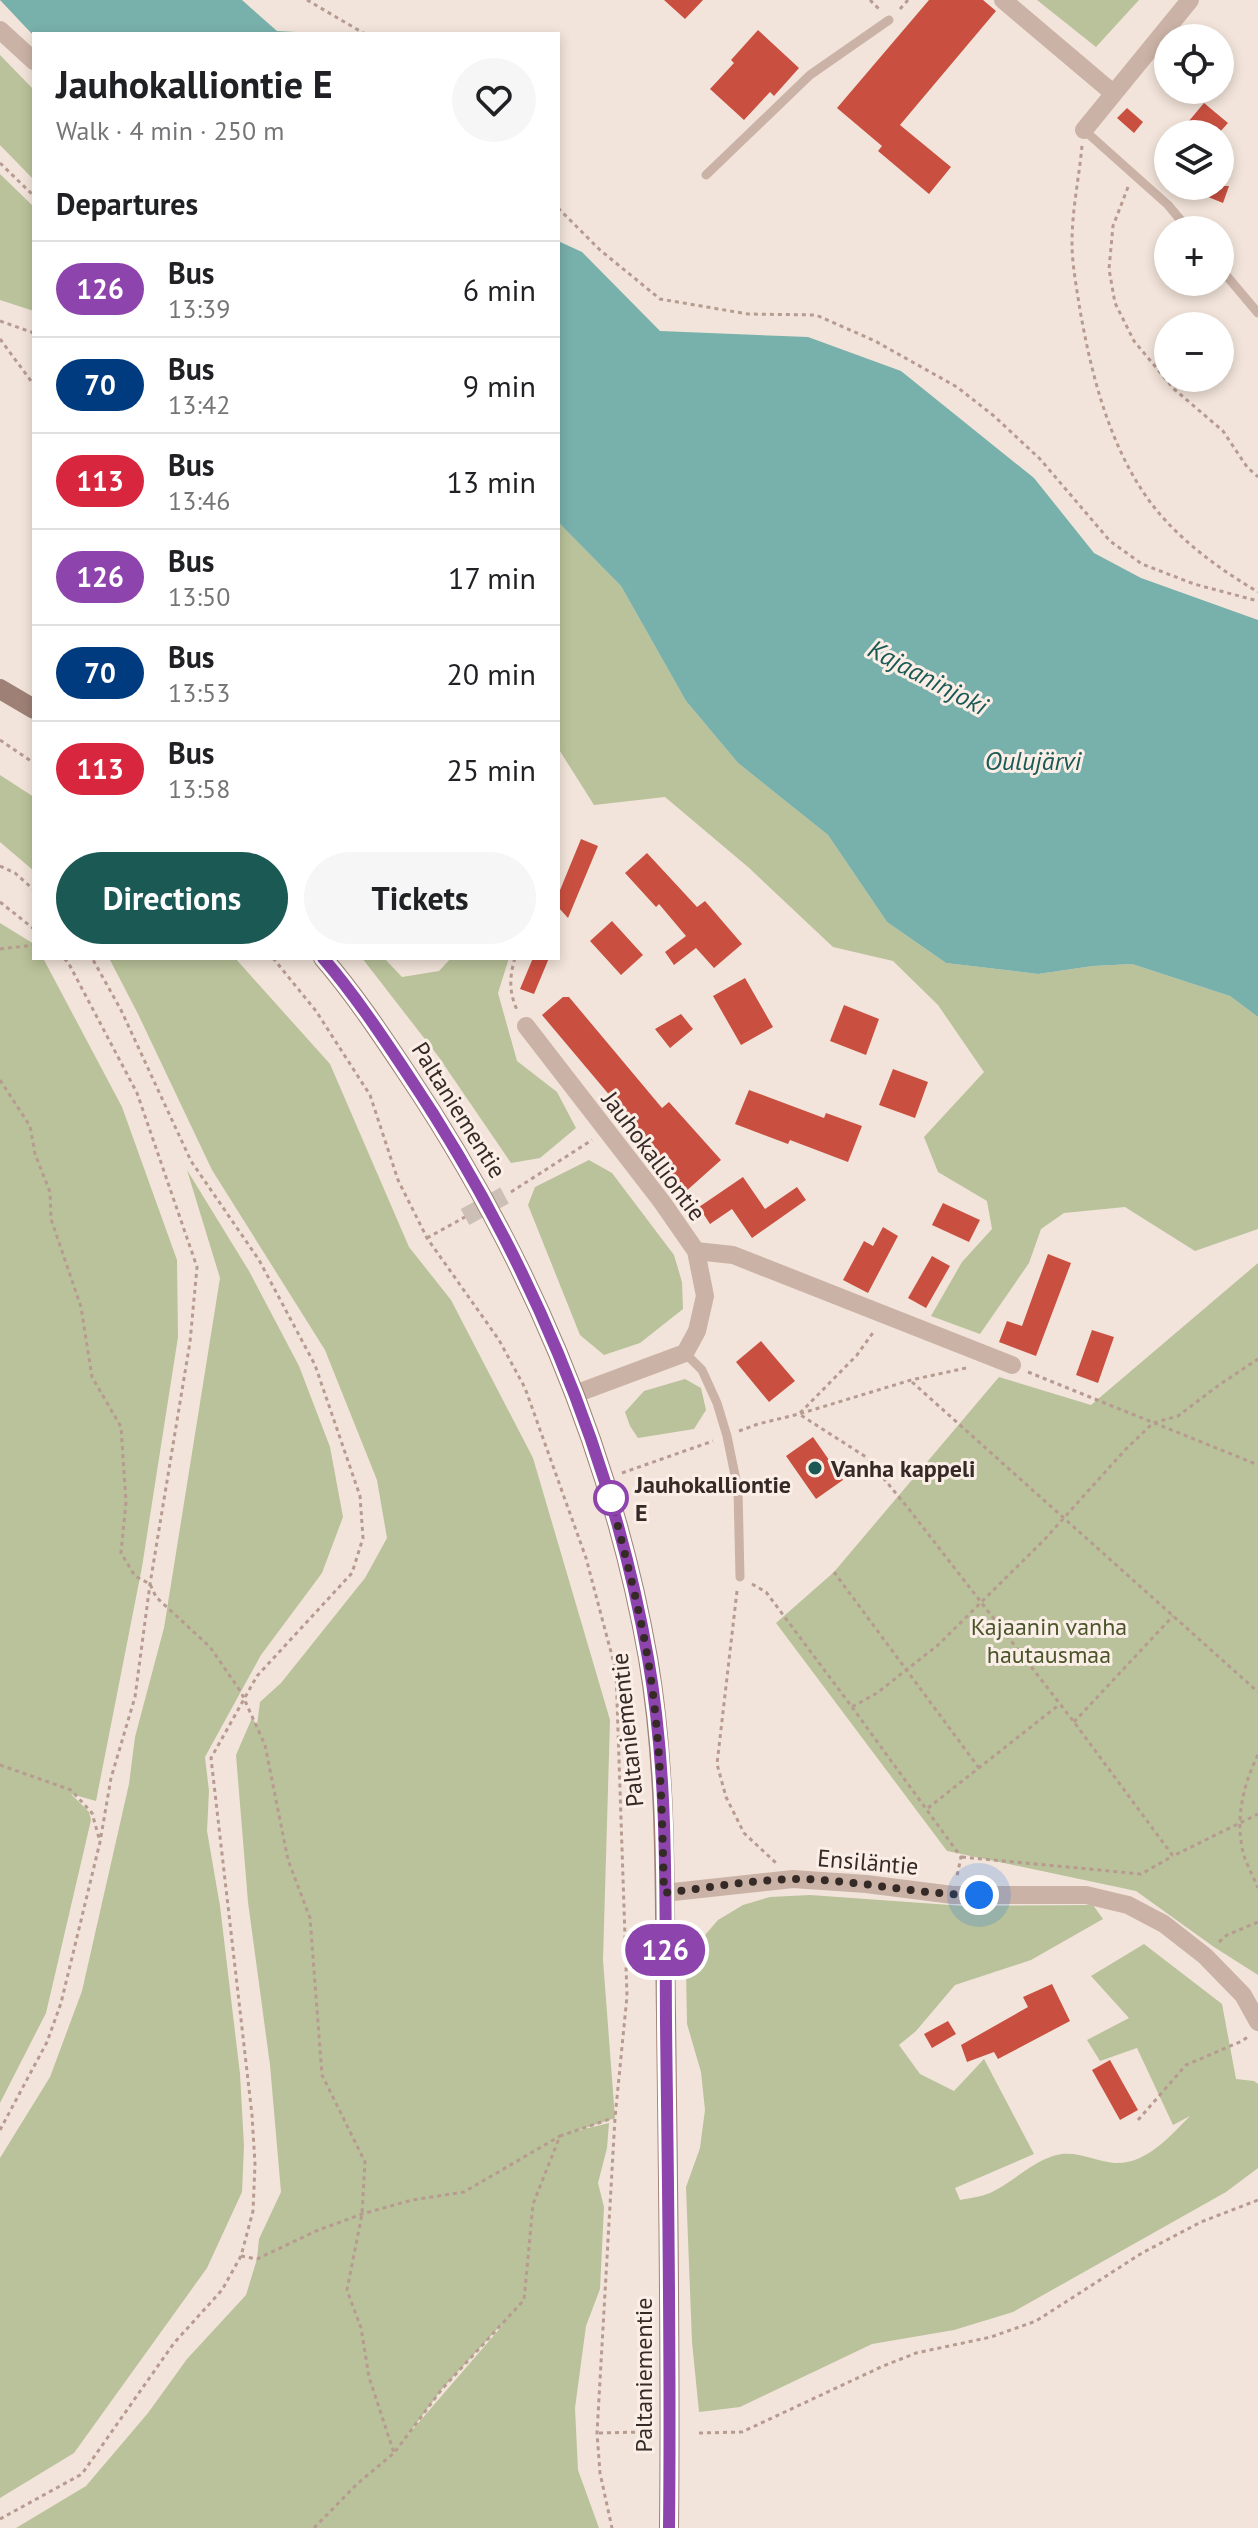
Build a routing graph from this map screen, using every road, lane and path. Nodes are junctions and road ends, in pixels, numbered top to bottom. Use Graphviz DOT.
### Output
graph roads {
  1 [pos="307,0"];
  2 [pos="1003,0"];
  3 [pos="1190,0"];
  4 [pos="889,20"];
  5 [pos="0,30"];
  6 [pos="362,32"];
  7 [pos="32,59"];
  8 [pos="1113,93"];
  9 [pos="1084,130"];
  10 [pos="0,163"];
  11 [pos="706,175"];
  12 [pos="1134,176"];
  13 [pos="32,194"];
  14 [pos="560,210"];
  15 [pos="1177,216"];
  16 [pos="1234,285"];
  17 [pos="1258,313"];
  18 [pos="0,321"];
  19 [pos="32,332"];
  20 [pos="0,339"];
  21 [pos="32,382"];
  22 [pos="1258,477"];
  23 [pos="1258,592"];
  24 [pos="1258,601"];
  25 [pos="0,689"];
  26 [pos="32,708"];
  27 [pos="0,740"];
  28 [pos="32,762"];
  29 [pos="0,866"];
  30 [pos="32,888"];
  31 [pos="0,902"];
  32 [pos="32,927"];
  33 [pos="32,945"];
  34 [pos="0,949"];
  35 [pos="66,960"];
  36 [pos="93,960"];
  37 [pos="275,960"];
  38 [pos="325,960"];
  39 [pos="514,960"];
  40 [pos="526,1026"];
  41 [pos="0,1080"];
  42 [pos="605,1131"];
  43 [pos="511,1192"];
  44 [pos="465,1217"];
  45 [pos="427,1238"];
  46 [pos="696,1251"];
  47 [pos="887,1314"];
  48 [pos="685,1353"];
  49 [pos="1258,1359"];
  50 [pos="1012,1365"];
  51 [pos="966,1368"];
  52 [pos="911,1380"];
  53 [pos="575,1394"];
  54 [pos="799,1414"];
  55 [pos="1153,1423"];
  56 [pos="727,1436"];
  57 [pos="1258,1465"];
  58 [pos="605,1479"];
  59 [pos="1063,1519"];
  60 [pos="834,1572"];
  61 [pos="740,1577"];
  62 [pos="150,1584"];
  63 [pos="981,1602"];
  64 [pos="1173,1616"];
  65 [pos="905,1671"];
  66 [pos="1258,1692"];
  67 [pos="244,1699"];
  68 [pos="1060,1704"];
  69 [pos="852,1707"];
  70 [pos="1074,1722"];
  71 [pos="1258,1755"];
  72 [pos="0,1765"];
  73 [pos="979,1768"];
  74 [pos="927,1809"];
  75 [pos="1258,1814"];
  76 [pos="1240,1824"];
  77 [pos="100,1842"];
  78 [pos="1173,1856"];
  79 [pos="961,1857"];
  80 [pos="793,1879"];
  81 [pos="1258,1888"];
  82 [pos="664,1893"];
  83 [pos="953,1895"];
  84 [pos="1258,1922"];
  85 [pos="1214,1947"];
  86 [pos="1254,2028"];
  87 [pos="615,2118"];
  88 [pos="1138,2120"];
  89 [pos="0,2130"];
  90 [pos="560,2136"];
  91 [pos="1258,2200"];
  92 [pos="362,2214"];
  93 [pos="241,2256"];
  94 [pos="643,2432"];
  95 [pos="597,2433"];
  96 [pos="699,2433"];
  97 [pos="394,2453"];
  98 [pos="0,2519"];
  99 [pos="314,2528"];
  100 [pos="612,2528"];
  101 [pos="669,2528"];
  1 -- 6 [label="path"];
  2 -- 8 [label="street"];
  3 -- 8 [label="street"];
  4 -- 11 [label="lane"];
  5 -- 7 [label="street"];
  8 -- 9 [label="street"];
  9 -- 12 [label="lane"];
  9 -- 23 [label="path"];
  10 -- 13 [label="path"];
  12 -- 15 [label="lane"];
  12 -- 22 [label="path"];
  14 -- 24 [label="path"];
  16 -- 17 [label="lane"];
  18 -- 19 [label="path"];
  20 -- 21 [label="path"];
  25 -- 26 [label="street"];
  27 -- 28 [label="path"];
  29 -- 30 [label="path"];
  31 -- 32 [label="path"];
  33 -- 34 [label="path"];
  35 -- 62 [label="path"];
  36 -- 67 [label="path"];
  37 -- 45 [label="path"];
  38 -- 53 [label="street, Paltaniementie"];
  39 -- 40 [label="path"];
  40 -- 42 [label="street, Jauhokalliontie"];
  41 -- 62 [label="path"];
  42 -- 43 [label="path"];
  42 -- 46 [label="street, Jauhokalliontie"];
  44 -- 45 [label="path"];
  45 -- 87 [label="path"];
  46 -- 47 [label="street"];
  46 -- 48 [label="street, Jauhokalliontie"];
  47 -- 50 [label="street"];
  47 -- 54 [label="path"];
  48 -- 53 [label="street"];
  48 -- 56 [label="lane"];
  49 -- 55 [label="path"];
  50 -- 55 [label="path"];
  51 -- 52 [label="path"];
  52 -- 54 [label="path"];
  52 -- 59 [label="path"];
  53 -- 58 [label="street, Paltaniementie"];
  54 -- 56 [label="path"];
  54 -- 63 [label="path"];
  55 -- 57 [label="path"];
  55 -- 59 [label="path"];
  56 -- 58 [label="path"];
  56 -- 61 [label="lane"];
  58 -- 82 [label="street, Paltaniementie"];
  59 -- 63 [label="path"];
  59 -- 64 [label="path"];
  60 -- 65 [label="path"];
  61 -- 69 [label="path"];
  61 -- 80 [label="path"];
  62 -- 67 [label="path"];
  62 -- 77 [label="path"];
  63 -- 65 [label="path"];
  63 -- 68 [label="path"];
  64 -- 66 [label="path"];
  64 -- 70 [label="path"];
  65 -- 69 [label="path"];
  65 -- 73 [label="path"];
  67 -- 92 [label="path"];
  67 -- 93 [label="path"];
  68 -- 70 [label="path"];
  68 -- 73 [label="path"];
  69 -- 74 [label="path"];
  70 -- 78 [label="path"];
  71 -- 76 [label="path"];
  72 -- 77 [label="path"];
  73 -- 74 [label="path"];
  74 -- 79 [label="path"];
  75 -- 76 [label="path"];
  76 -- 78 [label="path"];
  76 -- 81 [label="path"];
  77 -- 89 [label="path"];
  78 -- 79 [label="path"];
  79 -- 83 [label="path"];
  80 -- 82 [label="street, Ensiläntie"];
  80 -- 83 [label="street, Ensiläntie"];
  82 -- 101 [label="street, Paltaniementie"];
  83 -- 86 [label="street, Ensiläntie"];
  84 -- 85 [label="path"];
  86 -- 88 [label="path"];
  87 -- 90 [label="path"];
  87 -- 95 [label="path"];
  90 -- 92 [label="path"];
  90 -- 97 [label="path"];
  91 -- 96 [label="path"];
  92 -- 93 [label="path"];
  92 -- 97 [label="path"];
  93 -- 98 [label="path"];
  94 -- 95 [label="path"];
  95 -- 100 [label="path"];
  97 -- 99 [label="path"];
}
